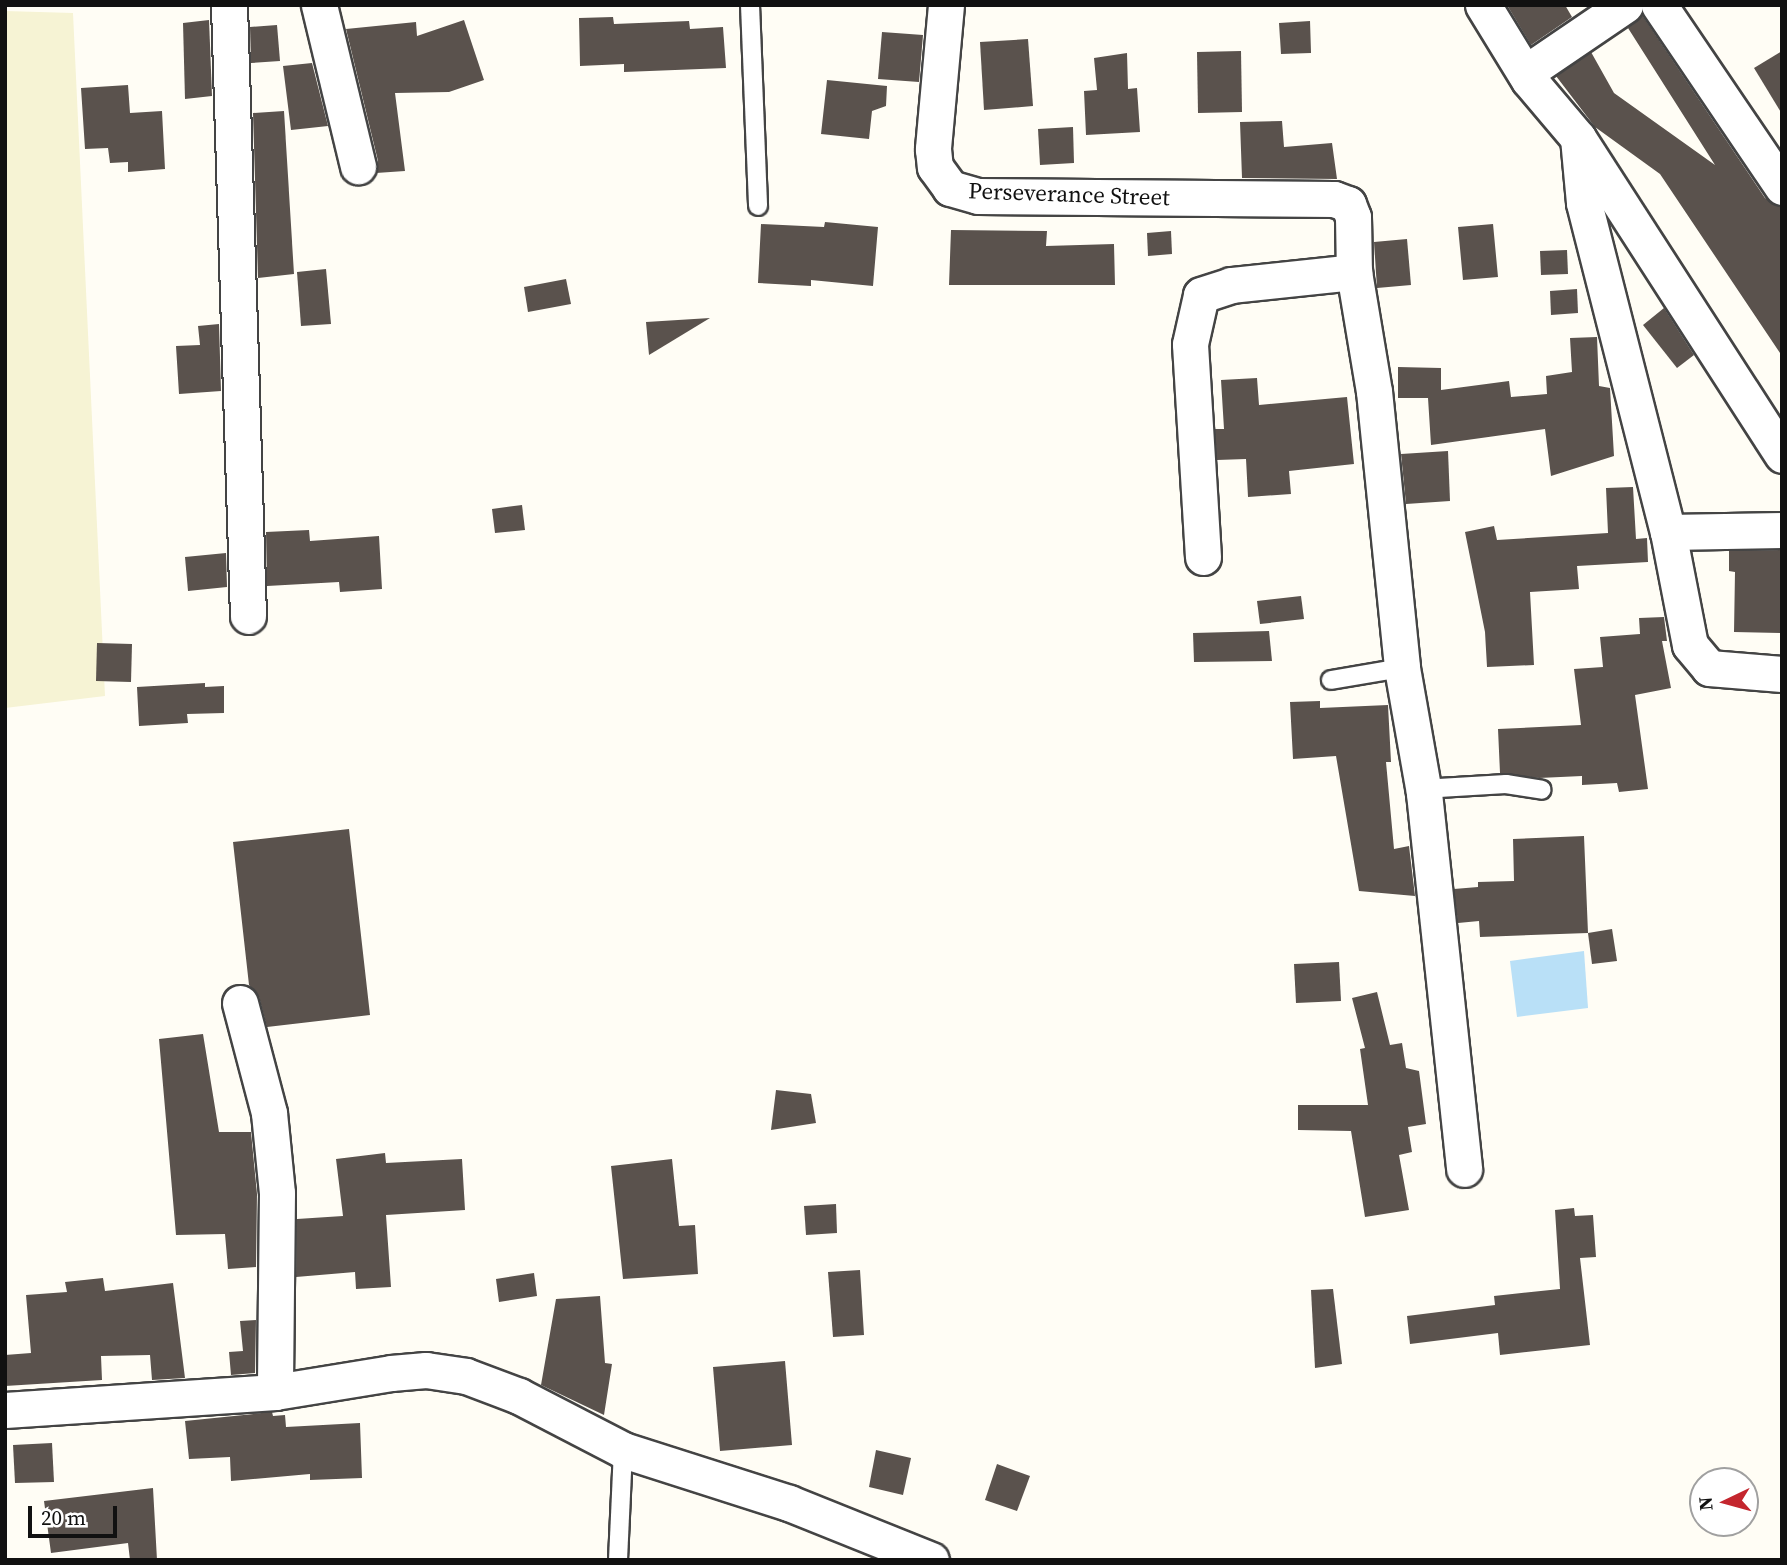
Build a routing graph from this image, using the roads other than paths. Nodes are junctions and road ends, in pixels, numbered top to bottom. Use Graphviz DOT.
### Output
graph roads {
  1 [pos="229,5"];
  2 [pos="320,5"];
  3 [pos="750,5"];
  4 [pos="946,5"];
  5 [pos="1476,5"];
  6 [pos="1484,5"];
  7 [pos="1625,5"];
  8 [pos="1659,5"];
  9 [pos="1525,73"];
  10 [pos="1578,138"];
  11 [pos="358,166"];
  12 [pos="1782,187"];
  13 [pos="758,206"];
  14 [pos="1354,272"];
  15 [pos="1782,454"];
  16 [pos="1782,530"];
  17 [pos="1668,532"];
  18 [pos="1203,557"];
  19 [pos="248,616"];
  20 [pos="1402,668"];
  21 [pos="1782,674"];
  22 [pos="1331,680"];
  23 [pos="1422,789"];
  24 [pos="1542,790"];
  25 [pos="240,1003"];
  26 [pos="1464,1169"];
  27 [pos="275,1392"];
  28 [pos="5,1410"];
  29 [pos="623,1450"];
  30 [pos="618,1560"];
  31 [pos="931,1560"];
  1 -- 19 [label="street"];
  2 -- 11 [label="street"];
  3 -- 13 [label="lane"];
  4 -- 14 [label="street, Perseverance Street"];
  5 -- 6 [label="street"];
  6 -- 9 [label="street"];
  7 -- 9 [label="street"];
  8 -- 12 [label="street"];
  9 -- 10 [label="street"];
  10 -- 15 [label="street"];
  10 -- 17 [label="street"];
  14 -- 18 [label="street"];
  14 -- 20 [label="street"];
  16 -- 17 [label="street"];
  17 -- 21 [label="street"];
  20 -- 22 [label="lane"];
  20 -- 23 [label="street"];
  23 -- 24 [label="lane"];
  23 -- 26 [label="street"];
  25 -- 27 [label="street"];
  27 -- 28 [label="street"];
  27 -- 29 [label="street"];
  29 -- 30 [label="lane"];
  29 -- 31 [label="street"];
}
